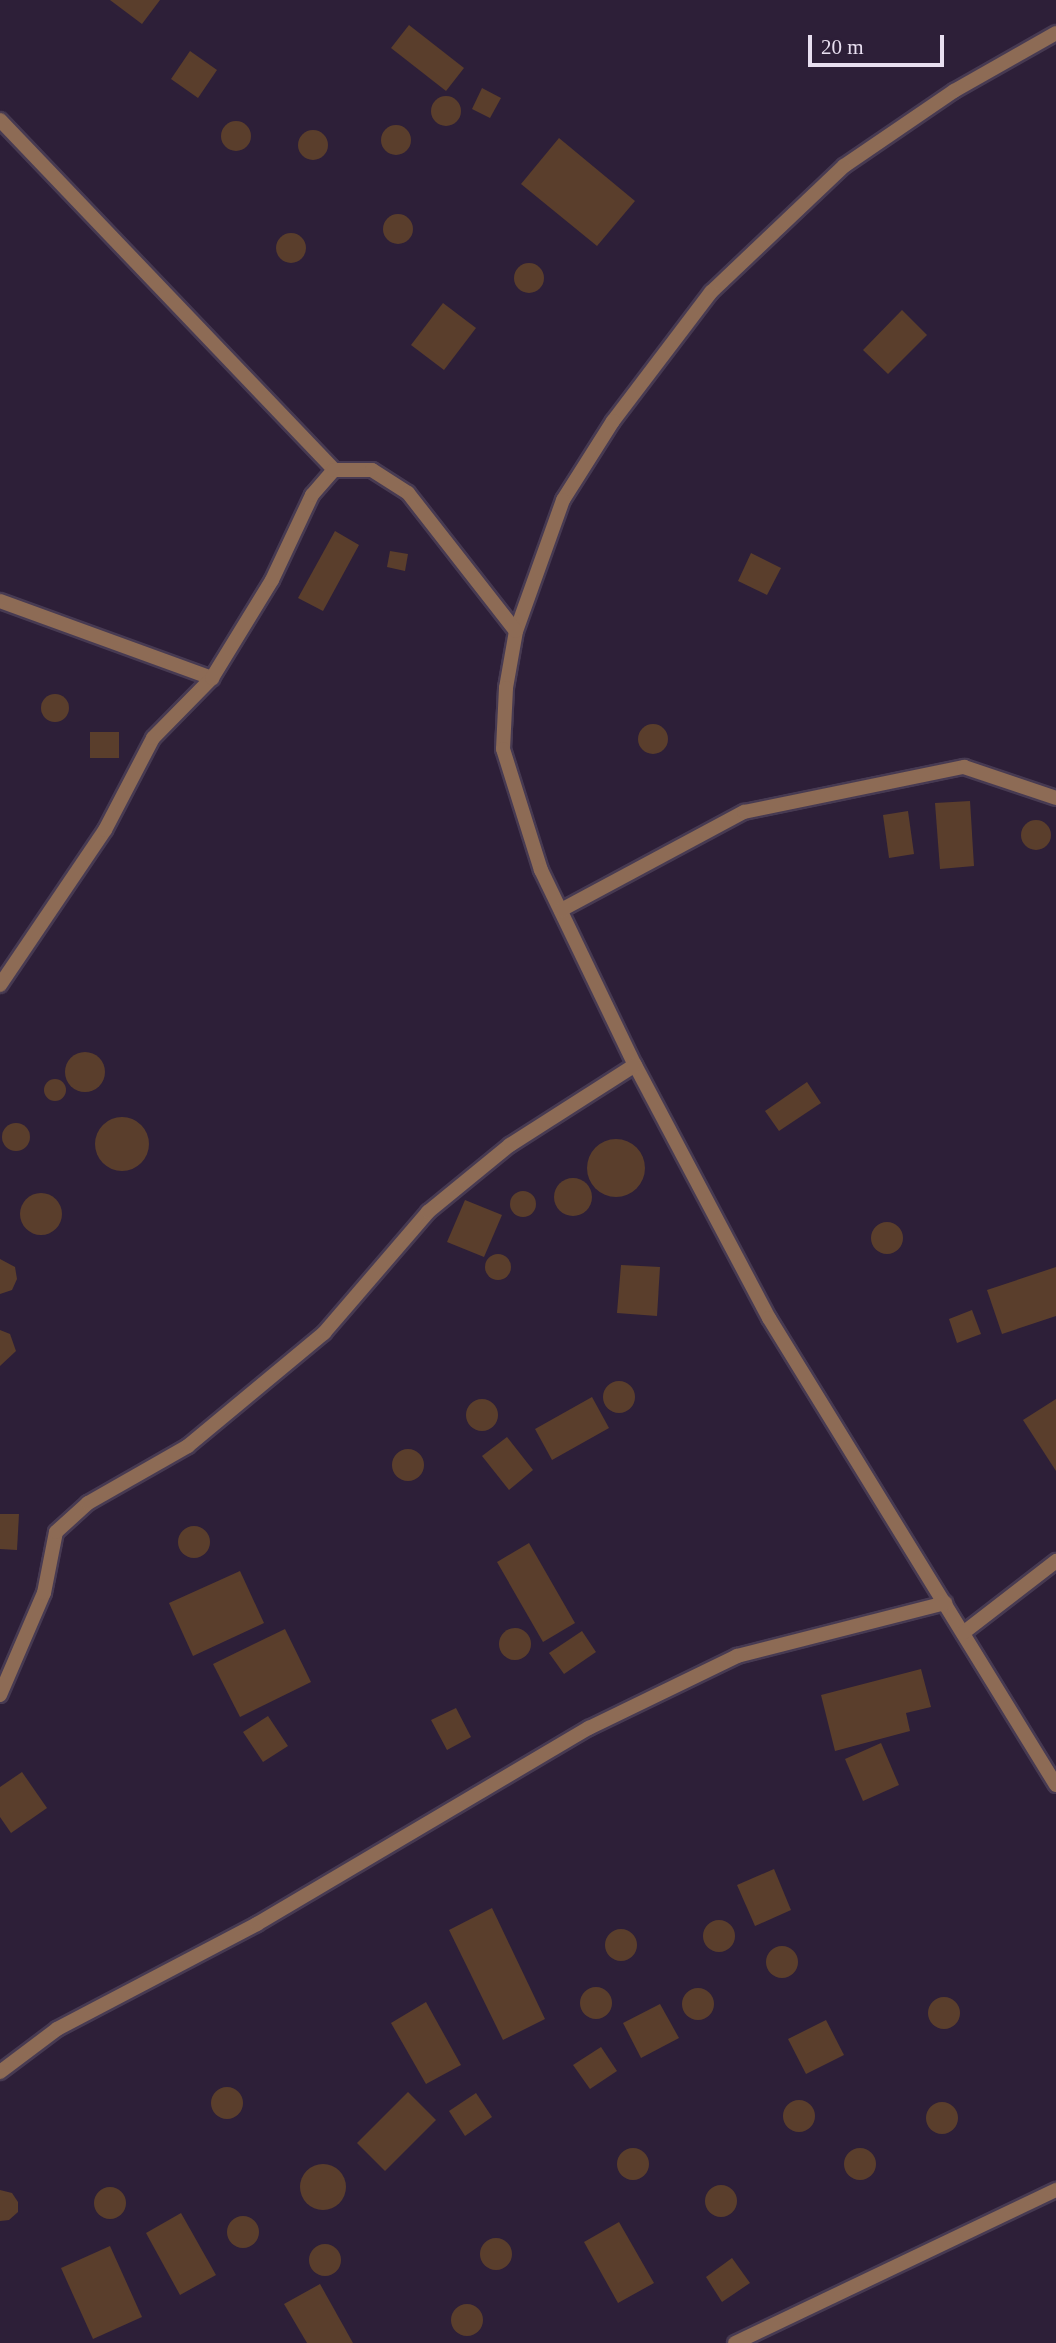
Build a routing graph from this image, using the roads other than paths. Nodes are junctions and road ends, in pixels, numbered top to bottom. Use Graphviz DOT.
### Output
graph roads {
  1 [pos="1056,33"];
  2 [pos="0,120"];
  3 [pos="334,470"];
  4 [pos="0,601"];
  5 [pos="516,631"];
  6 [pos="212,678"];
  7 [pos="1056,798"];
  8 [pos="561,910"];
  9 [pos="0,985"];
  10 [pos="635,1065"];
  11 [pos="1056,1561"];
  12 [pos="945,1603"];
  13 [pos="962,1633"];
  14 [pos="0,1695"];
  15 [pos="1056,1785"];
  16 [pos="0,2072"];
  17 [pos="1056,2190"];
  18 [pos="735,2343"];
  1 -- 5 [label="street"];
  2 -- 3 [label="street"];
  3 -- 5 [label="street"];
  3 -- 6 [label="street"];
  4 -- 6 [label="street"];
  5 -- 8 [label="street"];
  6 -- 9 [label="street"];
  7 -- 8 [label="street"];
  8 -- 10 [label="street"];
  10 -- 12 [label="street"];
  10 -- 14 [label="street"];
  11 -- 13 [label="street"];
  12 -- 13 [label="street"];
  12 -- 16 [label="street"];
  13 -- 15 [label="street"];
  17 -- 18 [label="street"];
}
